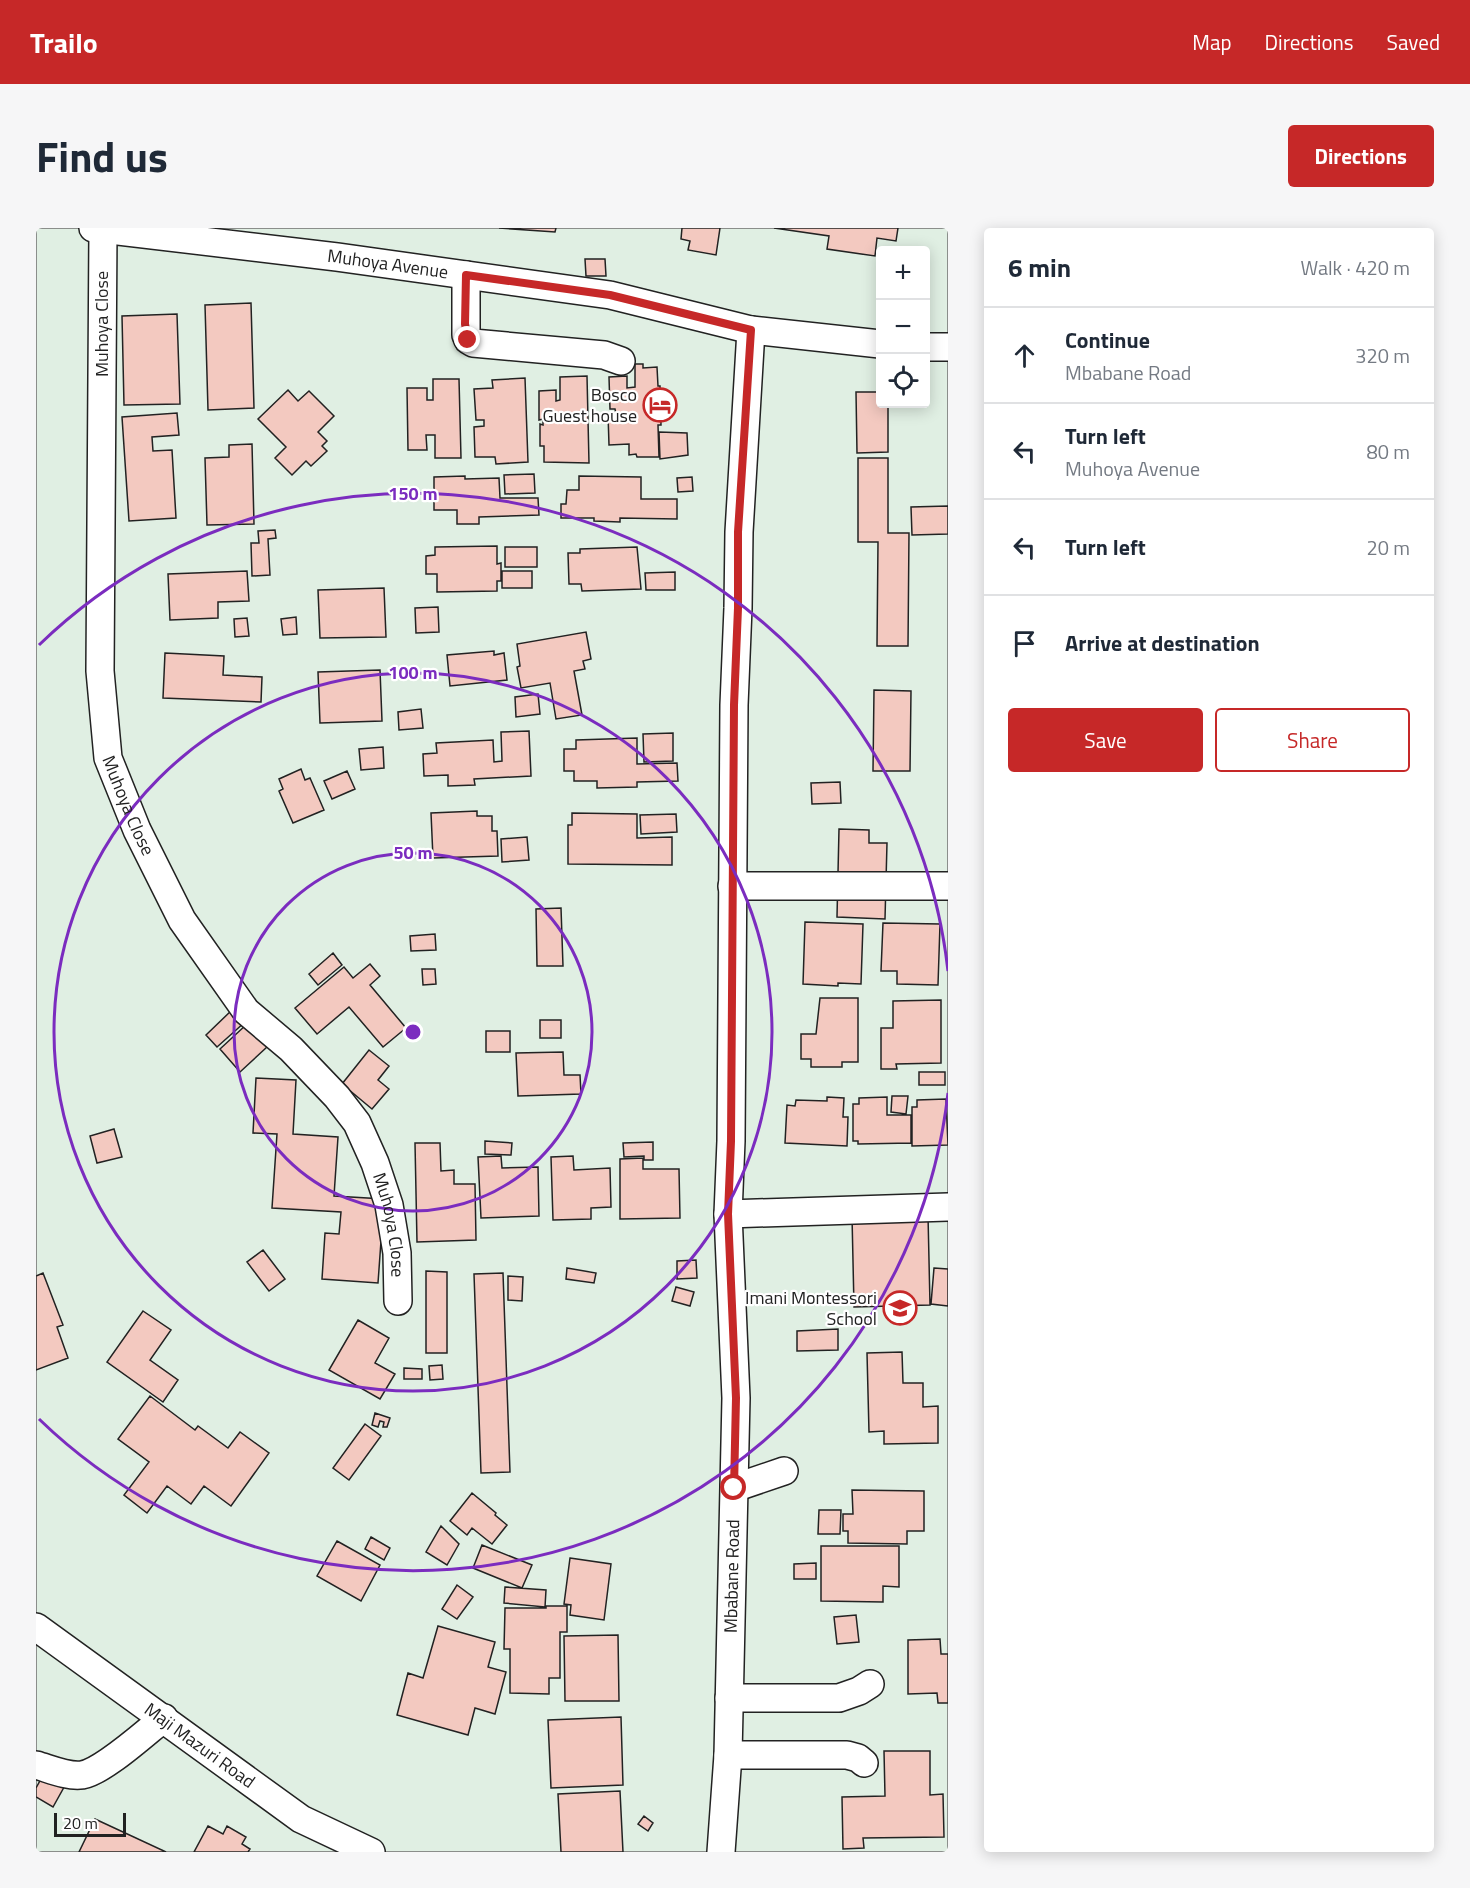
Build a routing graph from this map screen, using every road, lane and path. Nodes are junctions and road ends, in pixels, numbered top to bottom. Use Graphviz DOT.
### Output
graph roads {
  1 [pos="98,229"];
  2 [pos="466,275"];
  3 [pos="751,330"];
  4 [pos="876,344"];
  5 [pos="930,347"];
  6 [pos="948,347"];
  7 [pos="621,361"];
  8 [pos="732,886"];
  9 [pos="948,886"];
  10 [pos="948,1207"];
  11 [pos="728,1214"];
  12 [pos="398,1301"];
  13 [pos="784,1471"];
  14 [pos="734,1488"];
  15 [pos="36,1627"];
  16 [pos="870,1684"];
  17 [pos="729,1698"];
  18 [pos="164,1718"];
  19 [pos="728,1755"];
  20 [pos="864,1763"];
  21 [pos="36,1765"];
  22 [pos="371,1852"];
  23 [pos="721,1852"];
  1 -- 2 [label="street, Muhoya Avenue"];
  1 -- 12 [label="street, Muhoya Close"];
  2 -- 3 [label="street, Muhoya Avenue"];
  2 -- 7 [label="street"];
  3 -- 4 [label="street, Muhoya Avenue"];
  3 -- 8 [label="street, Mbabane Road"];
  5 -- 6 [label="street"];
  8 -- 9 [label="street"];
  8 -- 11 [label="street, Mbabane Road"];
  10 -- 11 [label="street"];
  11 -- 14 [label="street, Mbabane Road"];
  13 -- 14 [label="street"];
  14 -- 17 [label="street, Mbabane Road"];
  15 -- 18 [label="street, Maji Mazuri Road"];
  16 -- 17 [label="street"];
  17 -- 19 [label="street, Mbabane Road"];
  18 -- 21 [label="street"];
  18 -- 22 [label="street, Maji Mazuri Road"];
  19 -- 20 [label="street"];
  19 -- 23 [label="street, Mbabane Road"];
}
